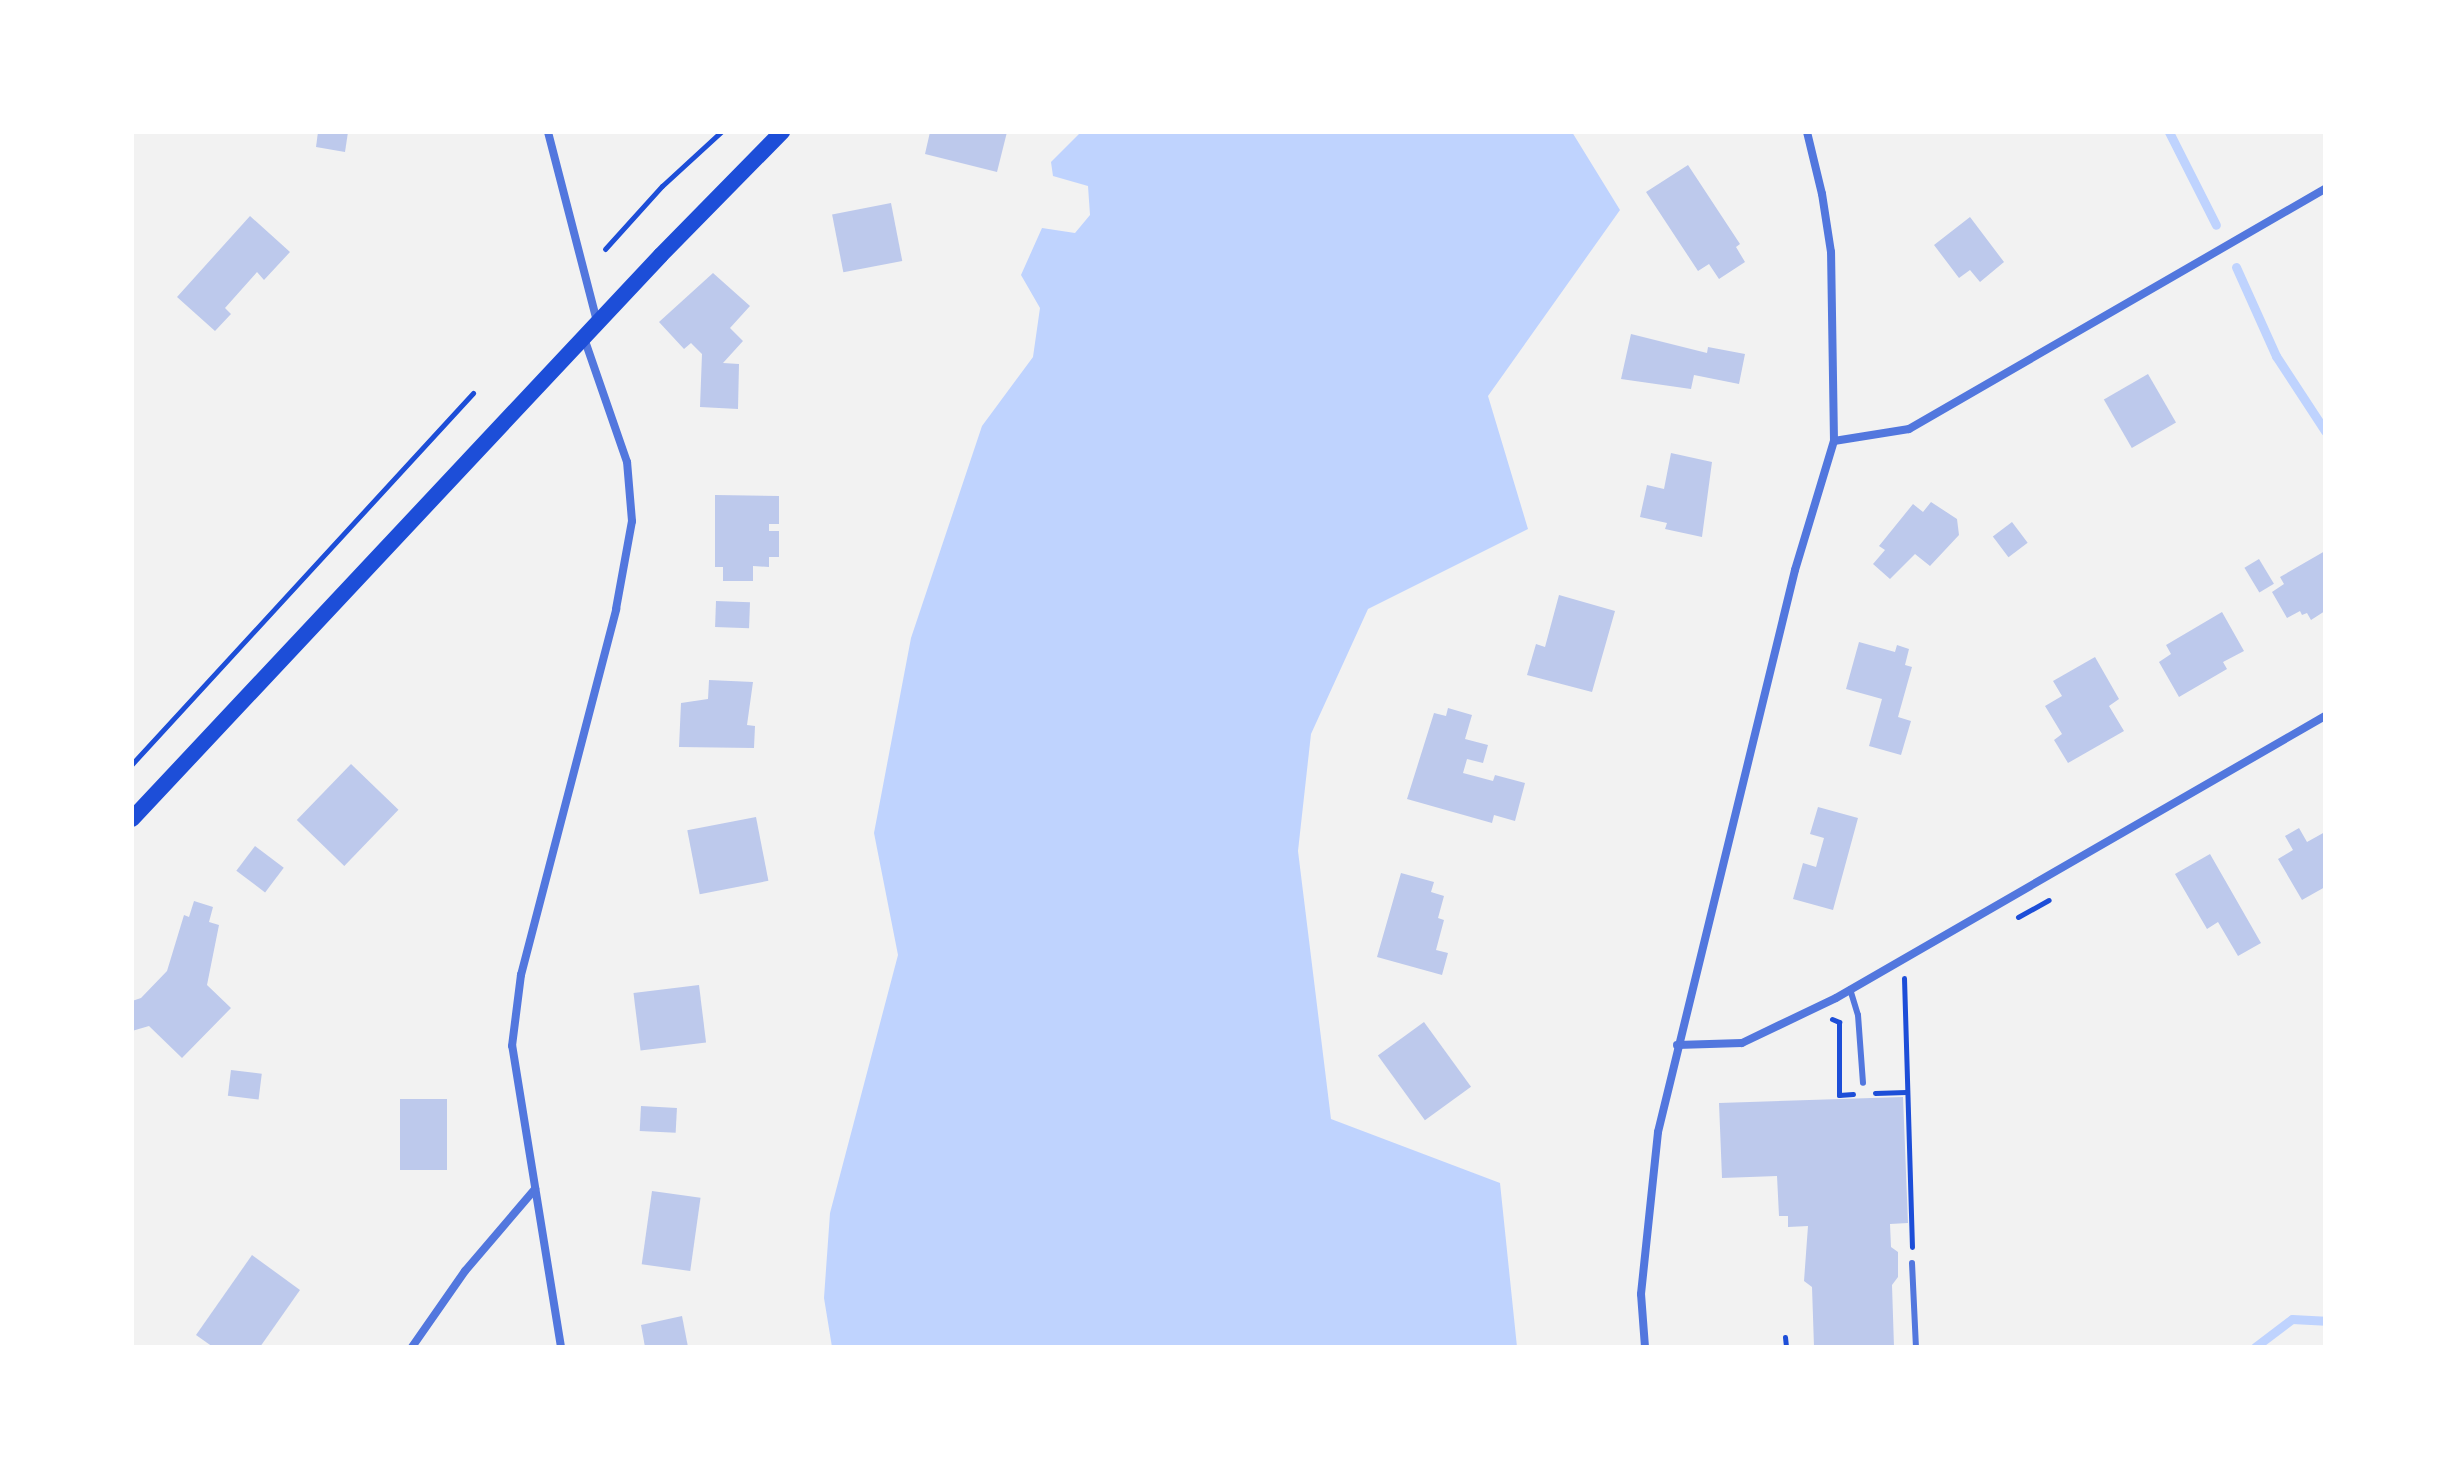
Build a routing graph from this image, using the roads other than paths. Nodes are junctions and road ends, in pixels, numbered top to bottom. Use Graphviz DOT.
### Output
graph roads {
  1 [pos="548,132"];
  2 [pos="782,132"];
  3 [pos="1807,132"];
  4 [pos="2325,189"];
  5 [pos="597,323"];
  6 [pos="584,337"];
  7 [pos="1834,441"];
  8 [pos="2325,716"];
  9 [pos="132,819"];
  10 [pos="1850,989"];
  11 [pos="1677,1045"];
  12 [pos="1863,1083"];
  13 [pos="535,1189"];
  14 [pos="1912,1263"];
  15 [pos="412,1347"];
  16 [pos="561,1347"];
  17 [pos="1645,1347"];
  18 [pos="1916,1347"];
  1 -- 5 [label="street"];
  2 -- 5 [label="main road"];
  3 -- 7 [label="street"];
  4 -- 7 [label="street"];
  5 -- 6 [label="main road"];
  6 -- 9 [label="main road"];
  6 -- 13 [label="street"];
  7 -- 11 [label="street"];
  8 -- 10 [label="street"];
  10 -- 11 [label="street"];
  10 -- 12 [label="lane"];
  11 -- 17 [label="street"];
  13 -- 15 [label="street"];
  13 -- 16 [label="street"];
  14 -- 18 [label="lane"];
}
